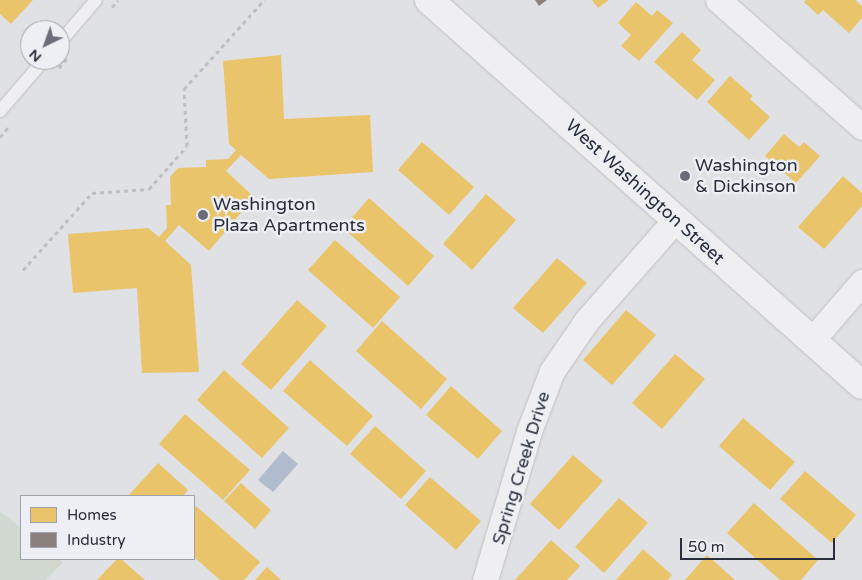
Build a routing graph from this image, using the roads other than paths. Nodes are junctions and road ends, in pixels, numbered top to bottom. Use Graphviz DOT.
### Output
graph roads {
  1 [pos="96,0"];
  2 [pos="429,0"];
  3 [pos="718,0"];
  4 [pos="70,30"];
  5 [pos="35,70"];
  6 [pos="0,111"];
  7 [pos="862,127"];
  8 [pos="676,219"];
  9 [pos="862,282"];
  10 [pos="812,340"];
  11 [pos="862,385"];
  12 [pos="485,580"];
  1 -- 4 [label="lane"];
  2 -- 8 [label="street, West Washington Street"];
  3 -- 7 [label="street"];
  5 -- 6 [label="lane"];
  8 -- 10 [label="street, West Washington Street"];
  8 -- 12 [label="street, Spring Creek Drive"];
  9 -- 10 [label="street"];
  10 -- 11 [label="street, West Washington Street"];
}
